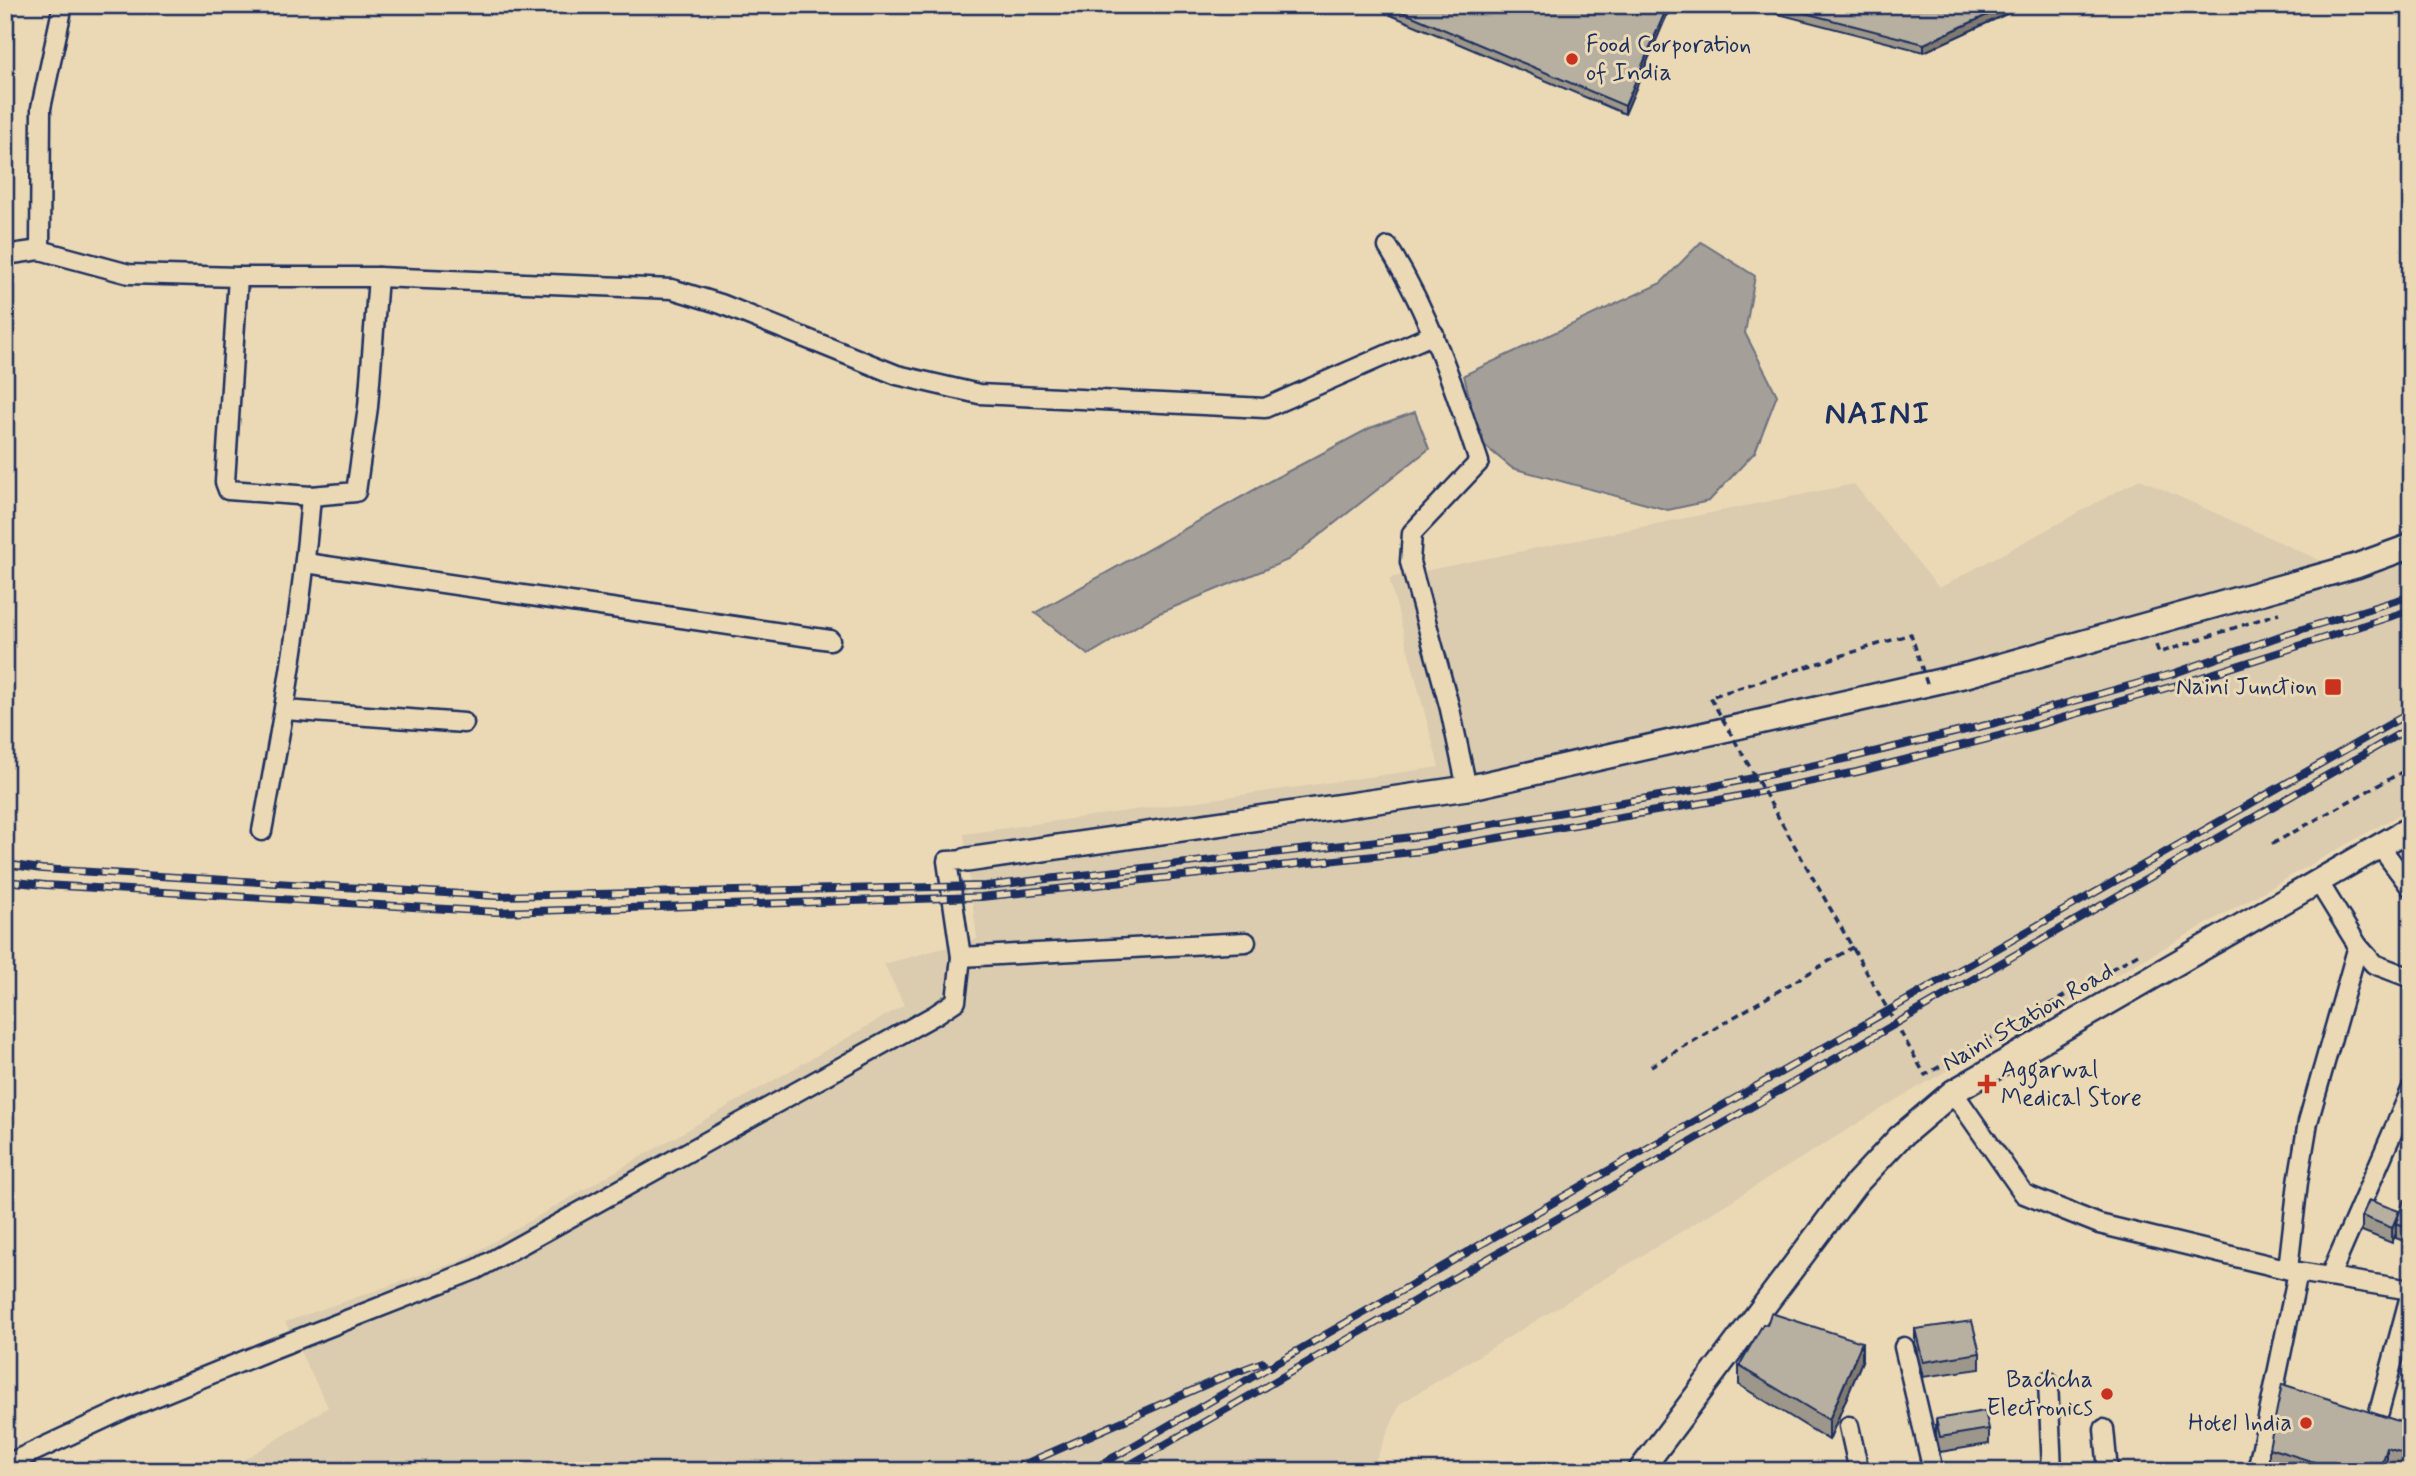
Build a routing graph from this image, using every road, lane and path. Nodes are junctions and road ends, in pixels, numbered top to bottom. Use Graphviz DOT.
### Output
graph roads {
  1 [pos="63,5"];
  2 [pos="1388,247"];
  3 [pos="40,250"];
  4 [pos="5,255"];
  5 [pos="238,277"];
  6 [pos="378,277"];
  7 [pos="1434,334"];
  8 [pos="312,496"];
  9 [pos="2411,546"];
  10 [pos="306,563"];
  11 [pos="831,640"];
  12 [pos="1927,684"];
  13 [pos="285,710"];
  14 [pos="464,723"];
  15 [pos="2411,766"];
  16 [pos="1467,788"];
  17 [pos="2411,828"];
  18 [pos="262,831"];
  19 [pos="2272,844"];
  20 [pos="2379,845"];
  21 [pos="967,860"];
  22 [pos="2318,881"];
  23 [pos="2411,888"];
  24 [pos="1246,942"];
  25 [pos="2358,946"];
  26 [pos="1853,947"];
  27 [pos="2138,954"];
  28 [pos="961,957"];
  29 [pos="2411,978"];
  30 [pos="1651,1066"];
  31 [pos="2411,1090"];
  32 [pos="1953,1092"];
  33 [pos="2293,1270"];
  34 [pos="2330,1276"];
  35 [pos="2411,1291"];
  36 [pos="1904,1346"];
  37 [pos="2048,1381"];
  38 [pos="2379,1412"];
  39 [pos="1849,1426"];
  40 [pos="2104,1429"];
  41 [pos="5,1465"];
  42 [pos="1640,1471"];
  43 [pos="1859,1471"];
  44 [pos="1933,1471"];
  45 [pos="2052,1471"];
  46 [pos="2108,1471"];
  47 [pos="2257,1471"];
  1 -- 3 [label="street"];
  2 -- 7 [label="street"];
  3 -- 4 [label="street"];
  3 -- 5 [label="street"];
  5 -- 6 [label="street"];
  5 -- 8 [label="street"];
  6 -- 7 [label="street"];
  6 -- 8 [label="street"];
  7 -- 16 [label="street"];
  8 -- 10 [label="street"];
  9 -- 12 [label="street"];
  10 -- 11 [label="street"];
  10 -- 13 [label="street"];
  12 -- 16 [label="street"];
  12 -- 26 [label="path, bridge"];
  13 -- 14 [label="street"];
  13 -- 18 [label="street"];
  15 -- 19 [label="path"];
  16 -- 21 [label="street"];
  17 -- 20 [label="street, Naini Station Road"];
  20 -- 22 [label="street, Naini Station Road"];
  20 -- 23 [label="street"];
  21 -- 28 [label="street"];
  22 -- 25 [label="street"];
  22 -- 32 [label="street, Naini Station Road"];
  24 -- 28 [label="street"];
  25 -- 29 [label="street"];
  25 -- 33 [label="street"];
  26 -- 27 [label="path, bridge"];
  26 -- 30 [label="path"];
  28 -- 41 [label="street"];
  31 -- 34 [label="street"];
  32 -- 33 [label="street"];
  32 -- 42 [label="street, Naini Station Road"];
  33 -- 34 [label="street"];
  33 -- 47 [label="street"];
  34 -- 35 [label="street"];
  35 -- 38 [label="street"];
  36 -- 44 [label="street"];
  37 -- 45 [label="street"];
  39 -- 43 [label="street"];
  40 -- 46 [label="street"];
}
